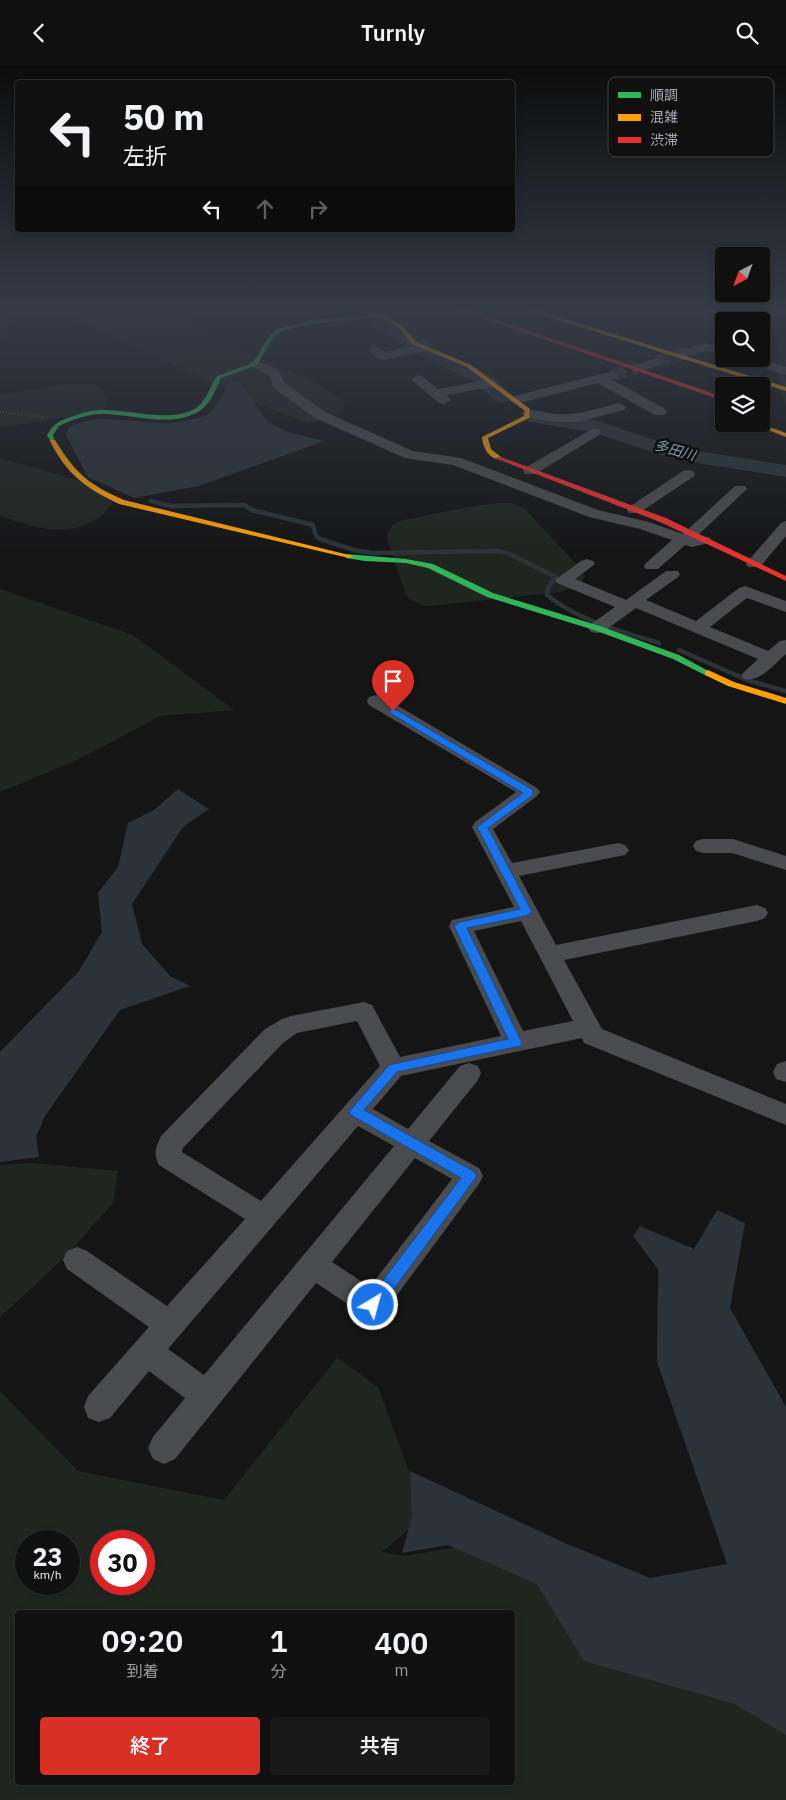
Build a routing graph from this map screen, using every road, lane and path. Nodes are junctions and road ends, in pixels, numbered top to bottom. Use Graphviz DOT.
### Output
graph roads {
  1 [pos="210,392"];
  2 [pos="289,392"];
  3 [pos="434,392"];
  4 [pos="459,392"];
  5 [pos="505,392"];
  6 [pos="546,392"];
  7 [pos="624,392"];
  8 [pos="673,392"];
  9 [pos="703,392"];
  10 [pos="715,396"];
  11 [pos="516,400"];
  12 [pos="619,407"];
  13 [pos="715,409"];
  14 [pos="0,412"];
  15 [pos="660,412"];
  16 [pos="528,414"];
  17 [pos="66,420"];
  18 [pos="770,429"];
  19 [pos="594,432"];
  20 [pos="786,435"];
  21 [pos="530,471"];
  22 [pos="688,474"];
  23 [pos="740,489"];
  24 [pos="634,510"];
  25 [pos="786,526"];
  26 [pos="693,538"];
  27 [pos="587,564"];
  28 [pos="754,564"];
  29 [pos="652,566"];
  30 [pos="672,574"];
  31 [pos="786,579"];
  32 [pos="631,604"];
  33 [pos="786,607"];
  34 [pos="597,628"];
  35 [pos="697,628"];
  36 [pos="786,645"];
  37 [pos="770,659"];
  38 [pos="750,675"];
  39 [pos="376,701"];
  40 [pos="786,701"];
  41 [pos="703,846"];
  42 [pos="618,850"];
  43 [pos="786,863"];
  44 [pos="505,871"];
  45 [pos="526,912"];
  46 [pos="757,913"];
  47 [pos="550,955"];
  48 [pos="588,1027"];
  49 [pos="516,1043"];
  50 [pos="393,1068"];
  51 [pos="469,1073"];
  52 [pos="355,1112"];
  53 [pos="786,1115"];
  54 [pos="413,1143"];
  55 [pos="264,1217"];
  56 [pos="76,1260"];
  57 [pos="313,1265"];
  58 [pos="170,1325"];
  59 [pos="146,1352"];
  60 [pos="207,1395"];
  61 [pos="99,1407"];
  62 [pos="164,1448"];
  1 -- 17 [label="main road"];
  2 -- 26 [label="street"];
  3 -- 4 [label="street"];
  5 -- 11 [label="main road"];
  6 -- 11 [label="street"];
  7 -- 15 [label="street"];
  8 -- 13 [label="main road"];
  9 -- 10 [label="main road"];
  11 -- 16 [label="main road"];
  12 -- 16 [label="street"];
  14 -- 17 [label="path"];
  16 -- 21 [label="main road"];
  17 -- 34 [label="main road"];
  18 -- 20 [label="main road"];
  19 -- 21 [label="street"];
  21 -- 24 [label="main road"];
  22 -- 24 [label="street"];
  23 -- 26 [label="street"];
  24 -- 26 [label="main road"];
  25 -- 28 [label="street"];
  26 -- 28 [label="main road"];
  26 -- 29 [label="street"];
  27 -- 32 [label="street"];
  28 -- 31 [label="main road"];
  30 -- 32 [label="street"];
  32 -- 34 [label="street"];
  32 -- 35 [label="street"];
  33 -- 35 [label="street"];
  34 -- 40 [label="main road"];
  35 -- 37 [label="street"];
  36 -- 37 [label="street"];
  37 -- 38 [label="street"];
  39 -- 44 [label="street"];
  41 -- 43 [label="street"];
  42 -- 44 [label="street"];
  44 -- 45 [label="street"];
  45 -- 47 [label="street"];
  45 -- 49 [label="street"];
  46 -- 47 [label="street"];
  47 -- 48 [label="street"];
  48 -- 49 [label="street"];
  48 -- 53 [label="street"];
  49 -- 50 [label="street"];
  50 -- 52 [label="street"];
  50 -- 55 [label="street"];
  51 -- 54 [label="street"];
  52 -- 54 [label="street"];
  52 -- 55 [label="street"];
  54 -- 57 [label="street"];
  54 -- 57 [label="street"];
  55 -- 58 [label="street"];
  56 -- 58 [label="street"];
  57 -- 60 [label="street"];
  58 -- 59 [label="street"];
  59 -- 60 [label="street"];
  59 -- 61 [label="street"];
  60 -- 62 [label="street"];
}
